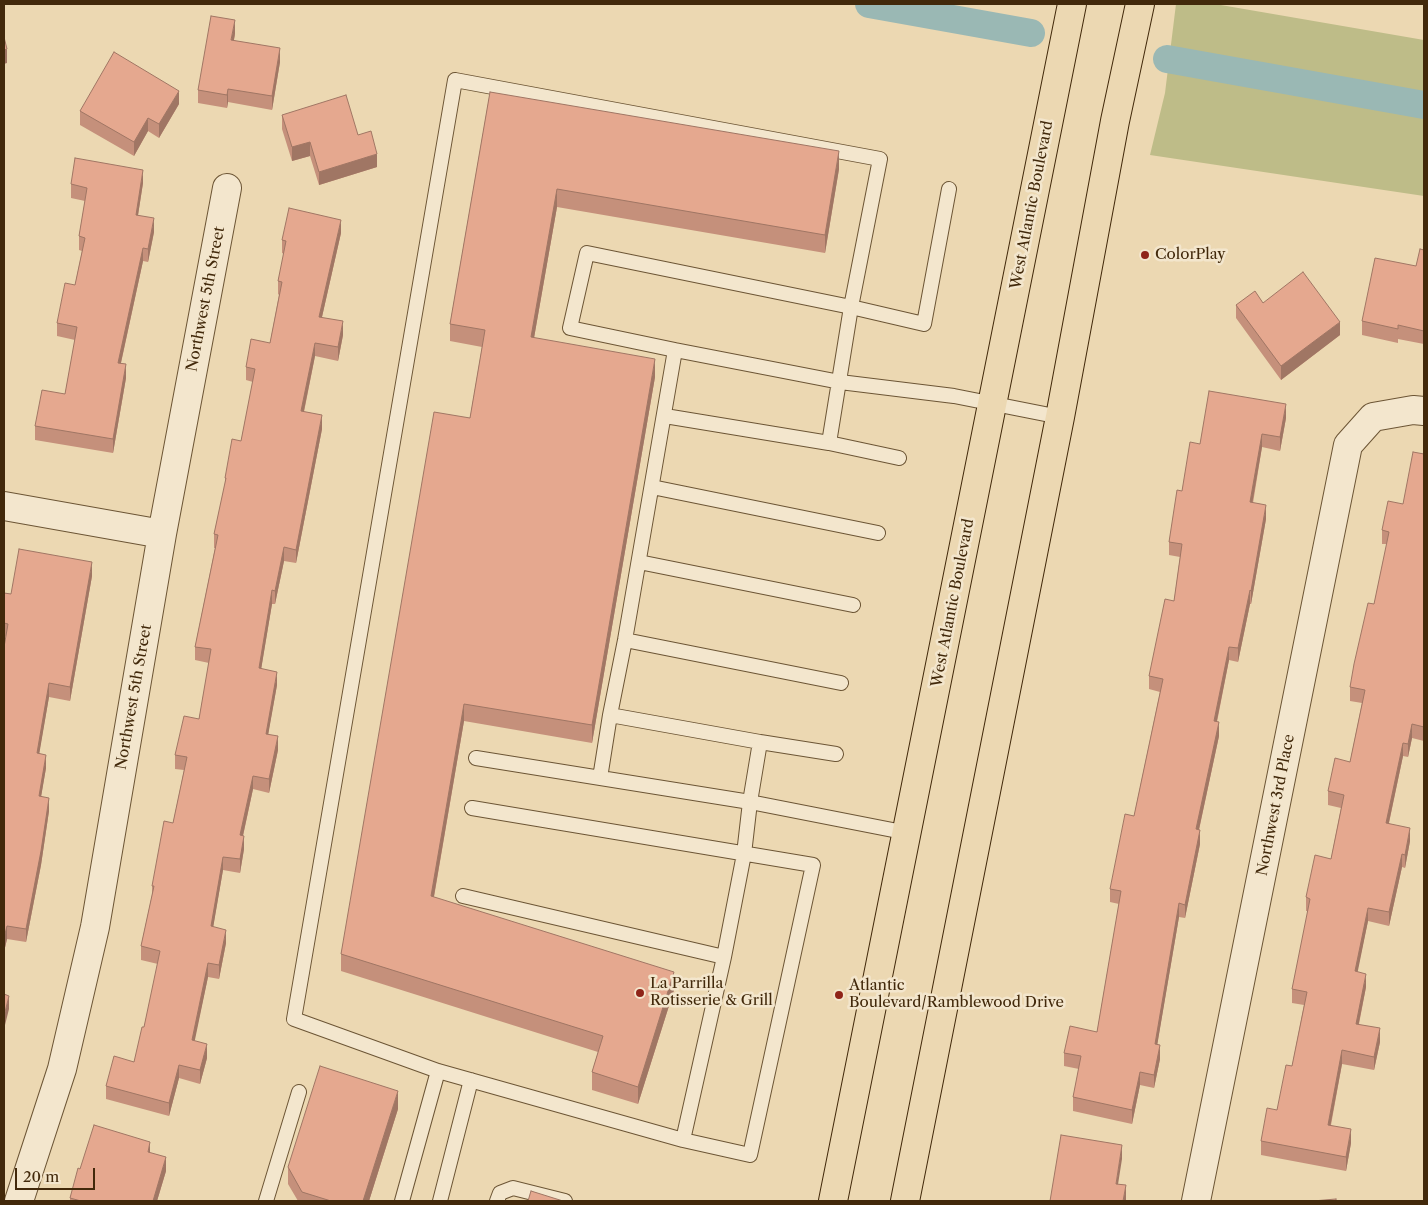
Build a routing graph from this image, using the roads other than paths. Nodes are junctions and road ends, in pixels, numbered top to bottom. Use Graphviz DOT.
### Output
graph roads {
  1 [pos="1072,4"];
  2 [pos="1140,4"];
  3 [pos="227,188"];
  4 [pos="949,189"];
  5 [pos="851,307"];
  6 [pos="675,350"];
  7 [pos="840,382"];
  8 [pos="993,404"];
  9 [pos="1424,412"];
  10 [pos="664,416"];
  11 [pos="1060,417"];
  12 [pos="829,443"];
  13 [pos="899,458"];
  14 [pos="652,487"];
  15 [pos="4,506"];
  16 [pos="878,533"];
  17 [pos="162,534"];
  18 [pos="639,562"];
  19 [pos="853,605"];
  20 [pos="626,640"];
  21 [pos="842,683"];
  22 [pos="610,715"];
  23 [pos="760,742"];
  24 [pos="836,754"];
  25 [pos="476,758"];
  26 [pos="600,778"];
  27 [pos="750,802"];
  28 [pos="472,808"];
  29 [pos="908,832"];
  30 [pos="744,854"];
  31 [pos="463,896"];
  32 [pos="724,957"];
  33 [pos="438,1071"];
  34 [pos="471,1080"];
  35 [pos="299,1092"];
  36 [pos="683,1140"];
  37 [pos="19,1201"];
  38 [pos="266,1201"];
  39 [pos="402,1201"];
  40 [pos="440,1201"];
  41 [pos="497,1201"];
  42 [pos="564,1201"];
  43 [pos="833,1201"];
  44 [pos="905,1201"];
  45 [pos="1196,1201"];
  1 -- 8 [label="main road, West Atlantic Boulevard"];
  2 -- 11 [label="main road"];
  3 -- 17 [label="street, Northwest 5th Street"];
  4 -- 5 [label="lane"];
  5 -- 6 [label="lane"];
  5 -- 7 [label="lane"];
  5 -- 33 [label="lane"];
  6 -- 7 [label="lane"];
  6 -- 10 [label="lane"];
  7 -- 8 [label="lane"];
  7 -- 12 [label="lane"];
  8 -- 11 [label="lane"];
  8 -- 29 [label="main road, West Atlantic Boulevard"];
  9 -- 45 [label="street, Northwest 3rd Place"];
  10 -- 12 [label="lane"];
  10 -- 14 [label="lane"];
  11 -- 44 [label="main road"];
  12 -- 13 [label="lane"];
  14 -- 16 [label="lane"];
  14 -- 18 [label="lane"];
  15 -- 17 [label="street"];
  17 -- 37 [label="street, Northwest 5th Street"];
  18 -- 19 [label="lane"];
  18 -- 20 [label="lane"];
  20 -- 21 [label="lane"];
  20 -- 22 [label="lane"];
  22 -- 23 [label="lane"];
  22 -- 26 [label="lane"];
  23 -- 24 [label="lane"];
  23 -- 27 [label="lane"];
  25 -- 26 [label="lane"];
  26 -- 27 [label="lane"];
  27 -- 29 [label="lane"];
  27 -- 30 [label="lane"];
  28 -- 30 [label="lane"];
  29 -- 43 [label="main road, West Atlantic Boulevard"];
  30 -- 32 [label="lane"];
  30 -- 36 [label="lane"];
  31 -- 32 [label="lane"];
  32 -- 36 [label="lane"];
  33 -- 34 [label="lane"];
  33 -- 39 [label="lane"];
  34 -- 36 [label="lane"];
  34 -- 40 [label="lane"];
  35 -- 38 [label="lane"];
  41 -- 42 [label="lane"];
}
